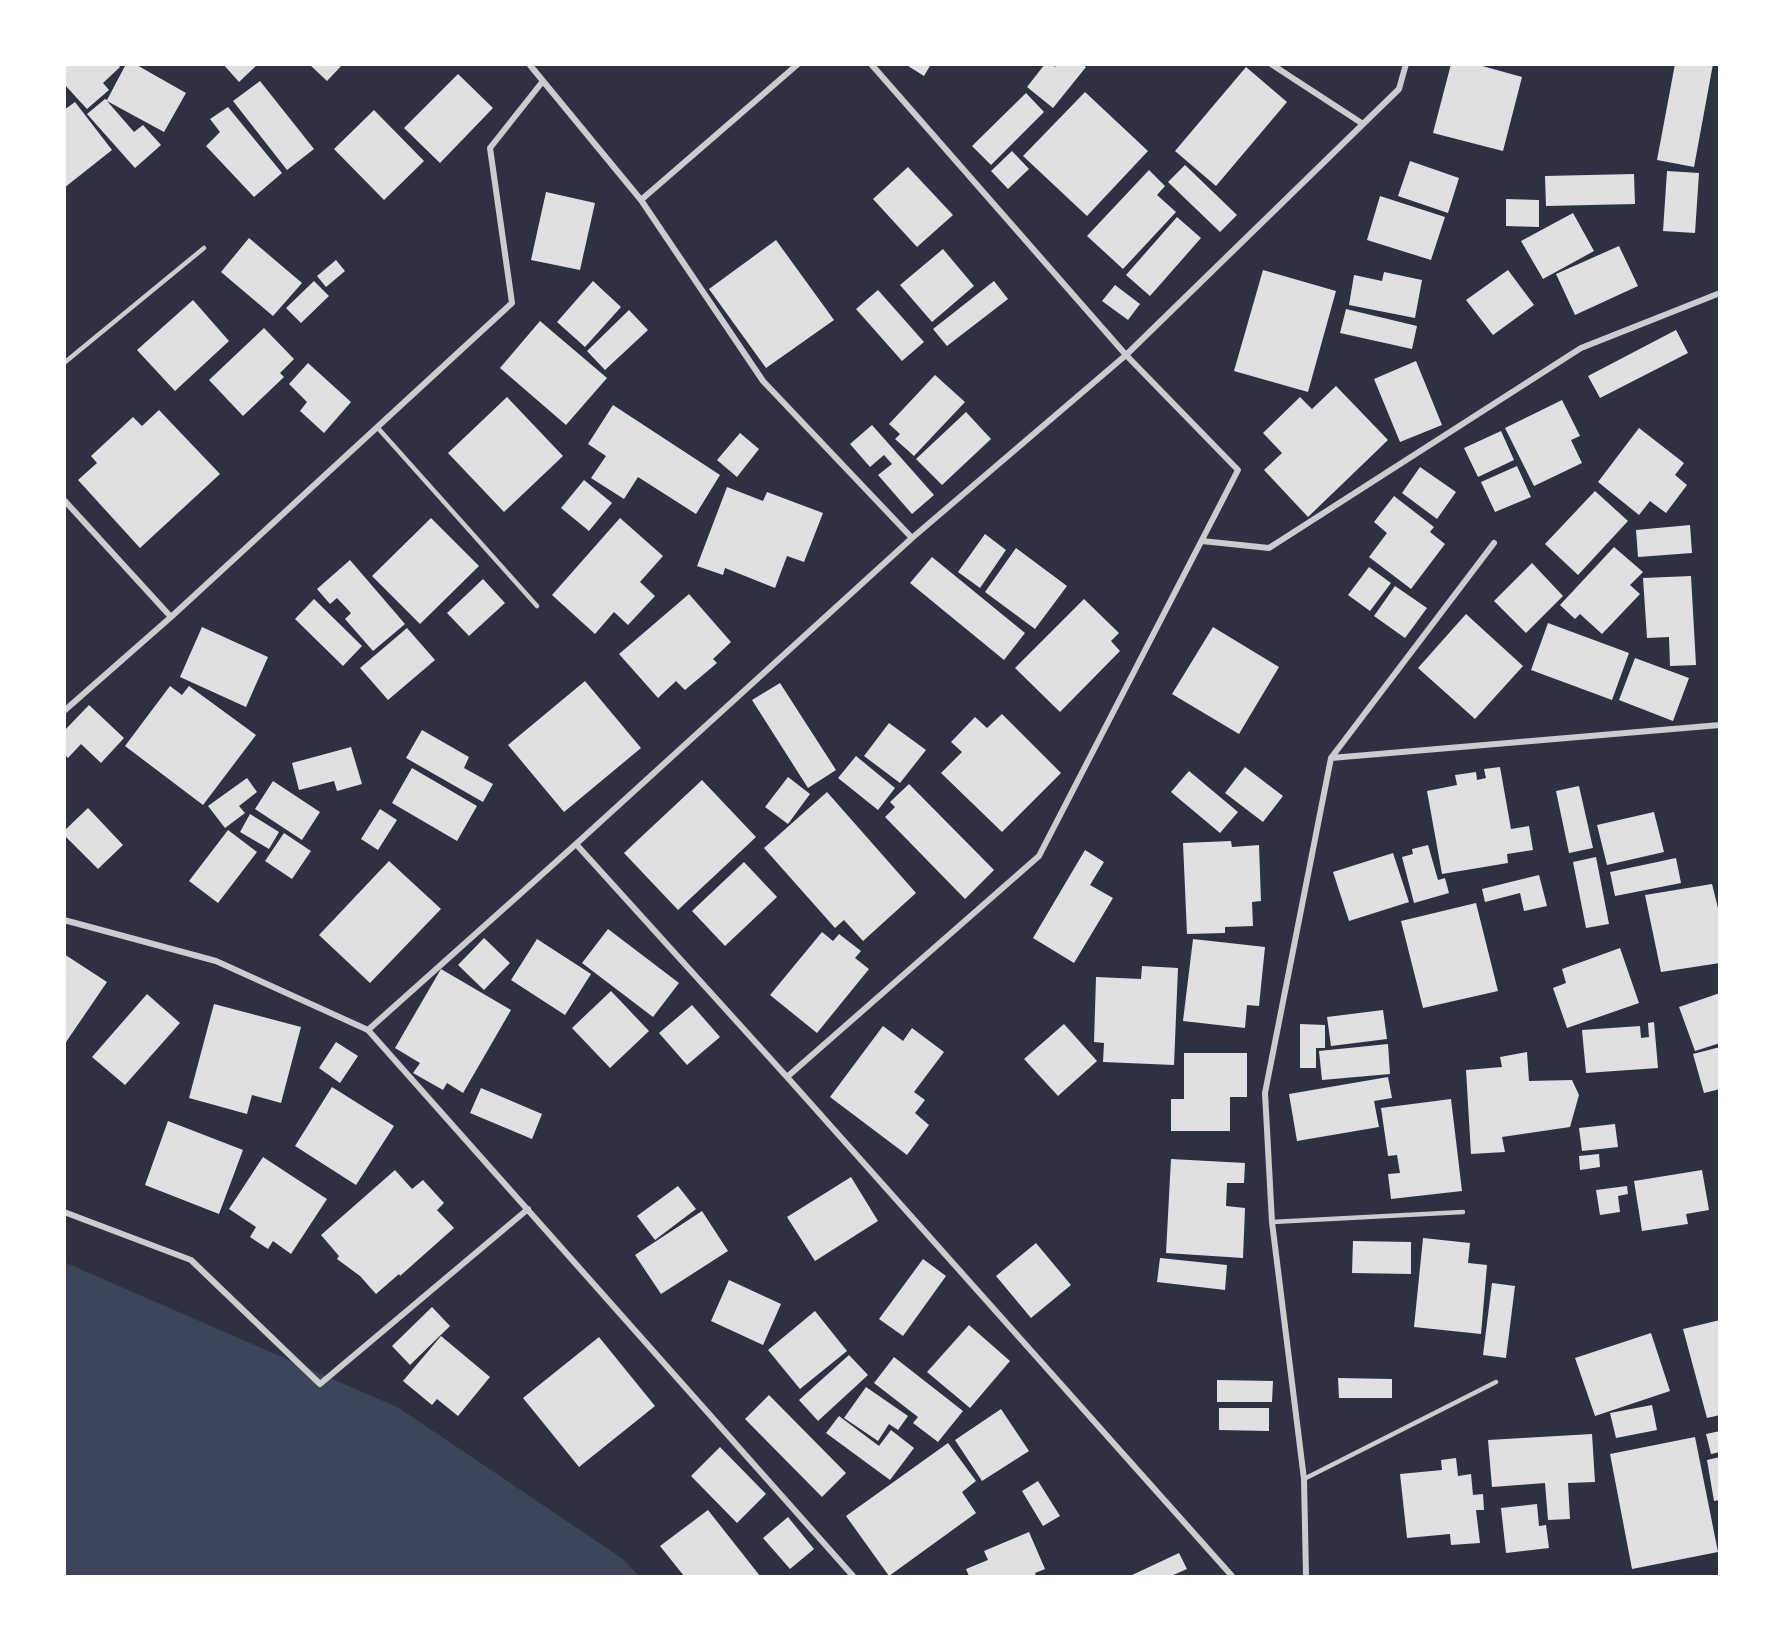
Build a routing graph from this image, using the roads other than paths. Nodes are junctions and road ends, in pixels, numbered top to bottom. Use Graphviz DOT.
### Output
graph roads {
  1 [pos="529,64"];
  2 [pos="798,64"];
  3 [pos="871,64"];
  4 [pos="1272,64"];
  5 [pos="1406,64"];
  6 [pos="543,81"];
  7 [pos="1363,124"];
  8 [pos="641,200"];
  9 [pos="204,248"];
  10 [pos="1719,293"];
  11 [pos="1126,355"];
  12 [pos="64,363"];
  13 [pos="377,427"];
  14 [pos="64,500"];
  15 [pos="912,538"];
  16 [pos="1202,541"];
  17 [pos="1494,543"];
  18 [pos="537,606"];
  19 [pos="171,617"];
  20 [pos="64,711"];
  21 [pos="1719,725"];
  22 [pos="1331,758"];
  23 [pos="576,844"];
  24 [pos="64,920"];
  25 [pos="368,1030"];
  26 [pos="787,1077"];
  27 [pos="528,1209"];
  28 [pos="64,1212"];
  29 [pos="1463,1212"];
  30 [pos="1272,1222"];
  31 [pos="1496,1382"];
  32 [pos="1304,1479"];
  33 [pos="853,1576"];
  34 [pos="1232,1576"];
  35 [pos="1306,1576"];
  1 -- 6 [label="street"];
  2 -- 8 [label="street"];
  3 -- 11 [label="street"];
  4 -- 7 [label="street"];
  5 -- 7 [label="street"];
  6 -- 8 [label="street"];
  6 -- 13 [label="street"];
  7 -- 11 [label="street"];
  8 -- 15 [label="street"];
  9 -- 12 [label="lane"];
  10 -- 16 [label="street"];
  11 -- 15 [label="street"];
  11 -- 16 [label="street"];
  13 -- 18 [label="lane"];
  13 -- 19 [label="street"];
  14 -- 19 [label="street"];
  15 -- 23 [label="street"];
  16 -- 26 [label="street"];
  17 -- 22 [label="street"];
  19 -- 20 [label="street"];
  21 -- 22 [label="street"];
  22 -- 30 [label="street"];
  23 -- 25 [label="street"];
  23 -- 26 [label="street"];
  24 -- 25 [label="street"];
  25 -- 27 [label="street"];
  26 -- 34 [label="street"];
  27 -- 28 [label="street"];
  27 -- 33 [label="street"];
  29 -- 30 [label="lane"];
  30 -- 32 [label="street"];
  31 -- 32 [label="lane"];
  32 -- 35 [label="street"];
}
